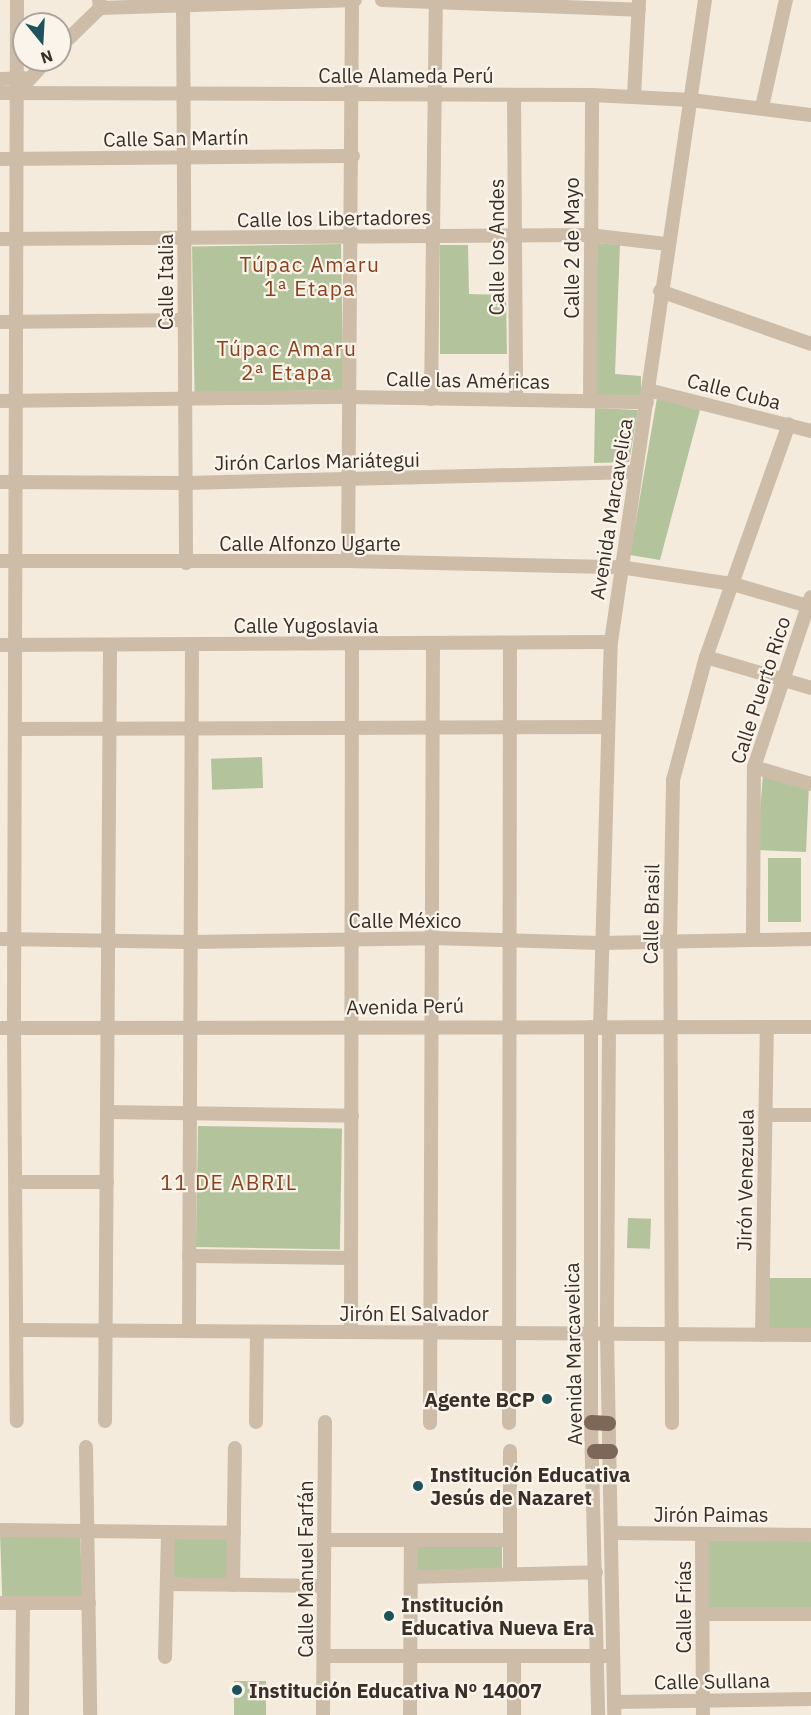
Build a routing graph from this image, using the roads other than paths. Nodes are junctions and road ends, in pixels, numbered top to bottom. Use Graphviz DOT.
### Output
graph roads {
  1 [pos="16,0"];
  2 [pos="353,0"];
  3 [pos="382,0"];
  4 [pos="705,0"];
  5 [pos="786,0"];
  6 [pos="265,2"];
  7 [pos="436,2"];
  8 [pos="100,4"];
  9 [pos="183,4"];
  10 [pos="557,4"];
  11 [pos="639,5"];
  12 [pos="72,34"];
  13 [pos="33,72"];
  14 [pos="0,79"];
  15 [pos="21,83"];
  16 [pos="0,93"];
  17 [pos="183,93"];
  18 [pos="353,94"];
  19 [pos="433,94"];
  20 [pos="514,95"];
  21 [pos="592,95"];
  22 [pos="634,96"];
  23 [pos="691,100"];
  24 [pos="762,107"];
  25 [pos="811,115"];
  26 [pos="353,156"];
  27 [pos="184,157"];
  28 [pos="0,159"];
  29 [pos="17,159"];
  30 [pos="589,235"];
  31 [pos="516,236"];
  32 [pos="352,237"];
  33 [pos="431,237"];
  34 [pos="0,239"];
  35 [pos="17,239"];
  36 [pos="184,240"];
  37 [pos="667,244"];
  38 [pos="660,291"];
  39 [pos="185,320"];
  40 [pos="0,322"];
  41 [pos="17,322"];
  42 [pos="811,344"];
  43 [pos="648,396"];
  44 [pos="350,397"];
  45 [pos="185,398"];
  46 [pos="431,399"];
  47 [pos="516,400"];
  48 [pos="0,401"];
  49 [pos="15,401"];
  50 [pos="590,401"];
  51 [pos="789,424"];
  52 [pos="811,431"];
  53 [pos="634,472"];
  54 [pos="350,480"];
  55 [pos="0,482"];
  56 [pos="17,482"];
  57 [pos="186,483"];
  58 [pos="0,561"];
  59 [pos="16,561"];
  60 [pos="348,561"];
  61 [pos="186,563"];
  62 [pos="620,567"];
  63 [pos="733,584"];
  64 [pos="810,604"];
  65 [pos="611,642"];
  66 [pos="0,645"];
  67 [pos="15,645"];
  68 [pos="110,645"];
  69 [pos="192,645"];
  70 [pos="352,645"];
  71 [pos="433,645"];
  72 [pos="510,645"];
  73 [pos="706,657"];
  74 [pos="782,679"];
  75 [pos="811,688"];
  76 [pos="607,727"];
  77 [pos="15,729"];
  78 [pos="110,729"];
  79 [pos="191,729"];
  80 [pos="352,729"];
  81 [pos="433,729"];
  82 [pos="510,729"];
  83 [pos="754,767"];
  84 [pos="811,784"];
  85 [pos="7,805"];
  86 [pos="432,938"];
  87 [pos="0,939"];
  88 [pos="15,939"];
  89 [pos="352,939"];
  90 [pos="510,939"];
  91 [pos="753,939"];
  92 [pos="811,939"];
  93 [pos="670,940"];
  94 [pos="109,941"];
  95 [pos="190,942"];
  96 [pos="600,943"];
  97 [pos="510,1025"];
  98 [pos="352,1026"];
  99 [pos="432,1026"];
  100 [pos="670,1026"];
  101 [pos="767,1027"];
  102 [pos="811,1027"];
  103 [pos="7,1028"];
  104 [pos="108,1028"];
  105 [pos="190,1028"];
  106 [pos="600,1028"];
  107 [pos="107,1112"];
  108 [pos="190,1113"];
  109 [pos="766,1115"];
  110 [pos="811,1115"];
  111 [pos="352,1116"];
  112 [pos="0,1168"];
  113 [pos="15,1175"];
  114 [pos="107,1182"];
  115 [pos="189,1256"];
  116 [pos="351,1258"];
  117 [pos="17,1330"];
  118 [pos="106,1331"];
  119 [pos="189,1331"];
  120 [pos="257,1332"];
  121 [pos="351,1332"];
  122 [pos="430,1333"];
  123 [pos="509,1333"];
  124 [pos="590,1334"];
  125 [pos="607,1334"];
  126 [pos="671,1334"];
  127 [pos="762,1335"];
  128 [pos="811,1335"];
  129 [pos="17,1421"];
  130 [pos="105,1421"];
  131 [pos="256,1422"];
  132 [pos="326,1422"];
  133 [pos="591,1422"];
  134 [pos="608,1422"];
  135 [pos="430,1423"];
  136 [pos="509,1423"];
  137 [pos="672,1424"];
  138 [pos="86,1447"];
  139 [pos="235,1448"];
  140 [pos="510,1451"];
  141 [pos="594,1451"];
  142 [pos="610,1451"];
  143 [pos="0,1530"];
  144 [pos="88,1531"];
  145 [pos="168,1533"];
  146 [pos="234,1533"];
  147 [pos="611,1533"];
  148 [pos="702,1534"];
  149 [pos="811,1534"];
  150 [pos="324,1540"];
  151 [pos="510,1540"];
  152 [pos="411,1542"];
  153 [pos="596,1572"];
  154 [pos="510,1573"];
  155 [pos="411,1577"];
  156 [pos="167,1584"];
  157 [pos="233,1585"];
  158 [pos="324,1586"];
  159 [pos="0,1602"];
  160 [pos="23,1603"];
  161 [pos="89,1603"];
  162 [pos="702,1614"];
  163 [pos="811,1614"];
  164 [pos="613,1655"];
  165 [pos="324,1656"];
  166 [pos="165,1657"];
  167 [pos="514,1657"];
  168 [pos="597,1657"];
  169 [pos="411,1658"];
  170 [pos="811,1699"];
  171 [pos="780,1700"];
  172 [pos="703,1701"];
  173 [pos="614,1708"];
  174 [pos="22,1715"];
  175 [pos="90,1715"];
  176 [pos="323,1715"];
  177 [pos="410,1715"];
  178 [pos="514,1715"];
  179 [pos="598,1715"];
  180 [pos="703,1715"];
  181 [pos="780,1715"];
  1 -- 15 [label="street"];
  2 -- 6 [label="street"];
  2 -- 18 [label="street"];
  3 -- 7 [label="street"];
  4 -- 23 [label="street, Avenida Marcavelica"];
  5 -- 24 [label="street"];
  6 -- 9 [label="street"];
  7 -- 10 [label="street"];
  7 -- 19 [label="street"];
  8 -- 9 [label="street"];
  8 -- 12 [label="street"];
  9 -- 17 [label="street, Calle Italia"];
  10 -- 11 [label="street"];
  11 -- 22 [label="street"];
  13 -- 15 [label="street"];
  14 -- 15 [label="street"];
  15 -- 16 [label="street, Calle Alameda Perú"];
  15 -- 17 [label="street, Calle Alameda Perú"];
  15 -- 29 [label="street"];
  17 -- 18 [label="street, Calle Alameda Perú"];
  17 -- 27 [label="street, Calle Italia"];
  18 -- 19 [label="street, Calle Alameda Perú"];
  18 -- 26 [label="street"];
  19 -- 20 [label="street, Calle Alameda Perú"];
  19 -- 33 [label="street"];
  20 -- 21 [label="street, Calle Alameda Perú"];
  20 -- 31 [label="street, Calle los Andes"];
  21 -- 22 [label="street, Calle Alameda Perú"];
  21 -- 30 [label="street, Calle 2 de Mayo"];
  22 -- 23 [label="street, Calle Alameda Perú"];
  23 -- 24 [label="street, Calle Alameda Perú"];
  23 -- 37 [label="street, Avenida Marcavelica"];
  24 -- 25 [label="street, Calle Alameda Perú"];
  26 -- 27 [label="street, Calle San Martín"];
  26 -- 32 [label="street"];
  27 -- 29 [label="street, Calle San Martín"];
  27 -- 36 [label="street, Calle Italia"];
  28 -- 29 [label="street, Calle San Martín"];
  29 -- 35 [label="street"];
  30 -- 31 [label="street, Calle los Libertadores"];
  30 -- 37 [label="street, Calle los Libertadores"];
  30 -- 50 [label="street, Calle 2 de Mayo"];
  31 -- 33 [label="street, Calle los Libertadores"];
  31 -- 47 [label="street, Calle los Andes"];
  32 -- 33 [label="street, Calle los Libertadores"];
  32 -- 36 [label="street, Calle los Libertadores"];
  32 -- 44 [label="street"];
  33 -- 46 [label="street"];
  34 -- 35 [label="street, Calle los Libertadores"];
  35 -- 36 [label="street, Calle los Libertadores"];
  35 -- 41 [label="street"];
  36 -- 39 [label="street, Calle Italia"];
  37 -- 38 [label="street, Avenida Marcavelica"];
  38 -- 42 [label="street"];
  38 -- 43 [label="street, Avenida Marcavelica"];
  39 -- 41 [label="street"];
  39 -- 45 [label="street, Calle Italia"];
  40 -- 41 [label="street"];
  41 -- 49 [label="street"];
  43 -- 50 [label="street, Calle las Américas"];
  43 -- 51 [label="street, Calle Cuba"];
  43 -- 53 [label="street, Avenida Marcavelica"];
  44 -- 45 [label="street, Calle las Américas"];
  44 -- 46 [label="street, Calle las Américas"];
  44 -- 54 [label="street"];
  45 -- 49 [label="street, Calle las Américas"];
  45 -- 57 [label="street, Calle Italia"];
  46 -- 47 [label="street, Calle las Américas"];
  47 -- 50 [label="street, Calle las Américas"];
  48 -- 49 [label="street, Calle las Américas"];
  49 -- 56 [label="street"];
  51 -- 52 [label="street, Calle Cuba"];
  51 -- 63 [label="street, Calle Brasil"];
  53 -- 54 [label="street, Jirón Carlos Mariátegui"];
  53 -- 62 [label="street, Avenida Marcavelica"];
  54 -- 57 [label="street, Jirón Carlos Mariátegui"];
  54 -- 60 [label="street"];
  55 -- 56 [label="street, Jirón Carlos Mariátegui"];
  56 -- 57 [label="street, Jirón Carlos Mariátegui"];
  56 -- 59 [label="street"];
  57 -- 61 [label="street, Calle Italia"];
  58 -- 59 [label="street, Calle Alfonzo Ugarte"];
  59 -- 61 [label="street, Calle Alfonzo Ugarte"];
  59 -- 67 [label="street"];
  60 -- 61 [label="street, Calle Alfonzo Ugarte"];
  60 -- 62 [label="street, Calle Alfonzo Ugarte"];
  62 -- 63 [label="street, Calle Alfonzo Ugarte"];
  62 -- 65 [label="street, Avenida Marcavelica"];
  63 -- 64 [label="street, Calle Alfonzo Ugarte"];
  63 -- 73 [label="street, Calle Brasil"];
  64 -- 74 [label="street, Calle Puerto Rico"];
  65 -- 72 [label="street, Calle Yugoslavia"];
  65 -- 76 [label="street, Avenida Marcavelica"];
  66 -- 67 [label="street, Calle Yugoslavia"];
  67 -- 68 [label="street, Calle Yugoslavia"];
  67 -- 77 [label="street"];
  68 -- 69 [label="street, Calle Yugoslavia"];
  68 -- 78 [label="street"];
  69 -- 70 [label="street, Calle Yugoslavia"];
  69 -- 79 [label="street"];
  70 -- 71 [label="street, Calle Yugoslavia"];
  70 -- 80 [label="street"];
  71 -- 72 [label="street, Calle Yugoslavia"];
  71 -- 81 [label="street"];
  72 -- 82 [label="street"];
  73 -- 74 [label="street"];
  73 -- 93 [label="street, Calle Brasil"];
  74 -- 75 [label="street"];
  74 -- 83 [label="street, Calle Puerto Rico"];
  76 -- 82 [label="street"];
  76 -- 96 [label="street, Avenida Marcavelica"];
  77 -- 78 [label="street"];
  77 -- 85 [label="street"];
  78 -- 79 [label="street"];
  78 -- 94 [label="street"];
  79 -- 80 [label="street"];
  79 -- 95 [label="street"];
  80 -- 81 [label="street"];
  80 -- 89 [label="street"];
  81 -- 82 [label="street"];
  81 -- 86 [label="street"];
  82 -- 90 [label="street"];
  83 -- 84 [label="street"];
  83 -- 91 [label="street, Calle Puerto Rico"];
  85 -- 88 [label="street"];
  86 -- 89 [label="street, Calle México"];
  86 -- 90 [label="street, Calle México"];
  86 -- 99 [label="street"];
  87 -- 88 [label="street, Calle México"];
  88 -- 94 [label="street, Calle México"];
  88 -- 103 [label="street"];
  89 -- 95 [label="street, Calle México"];
  89 -- 98 [label="street"];
  90 -- 96 [label="street, Calle México"];
  90 -- 97 [label="street"];
  91 -- 92 [label="street, Calle México"];
  91 -- 93 [label="street, Calle México"];
  93 -- 96 [label="street, Calle México"];
  93 -- 100 [label="street, Calle Brasil"];
  94 -- 95 [label="street, Calle México"];
  94 -- 104 [label="street"];
  95 -- 105 [label="street"];
  96 -- 106 [label="street, Avenida Marcavelica"];
  97 -- 99 [label="street, Avenida Perú"];
  97 -- 106 [label="street, Avenida Perú"];
  97 -- 123 [label="street"];
  98 -- 99 [label="street, Avenida Perú"];
  98 -- 105 [label="street, Avenida Perú"];
  98 -- 111 [label="street"];
  99 -- 122 [label="street"];
  100 -- 101 [label="street, Avenida Perú"];
  100 -- 106 [label="street, Avenida Perú"];
  100 -- 126 [label="street, Calle Brasil"];
  101 -- 102 [label="street, Avenida Perú"];
  101 -- 109 [label="street, Jirón Venezuela"];
  103 -- 104 [label="street, Avenida Perú"];
  103 -- 113 [label="street"];
  104 -- 105 [label="street, Avenida Perú"];
  104 -- 107 [label="street"];
  105 -- 108 [label="street"];
  106 -- 124 [label="street, Avenida Marcavelica"];
  106 -- 125 [label="street, Avenida Marcavelica"];
  107 -- 108 [label="street"];
  107 -- 114 [label="street"];
  108 -- 111 [label="street"];
  108 -- 115 [label="street"];
  109 -- 110 [label="street"];
  109 -- 127 [label="street, Jirón Venezuela"];
  111 -- 116 [label="street"];
  112 -- 113 [label="street"];
  113 -- 114 [label="street"];
  113 -- 117 [label="street"];
  114 -- 118 [label="street"];
  115 -- 116 [label="street"];
  115 -- 119 [label="street"];
  116 -- 121 [label="street"];
  117 -- 118 [label="street, Jirón El Salvador"];
  117 -- 129 [label="street"];
  118 -- 119 [label="street, Jirón El Salvador"];
  118 -- 130 [label="street"];
  119 -- 120 [label="street, Jirón El Salvador"];
  120 -- 121 [label="street, Jirón El Salvador"];
  120 -- 131 [label="street"];
  121 -- 122 [label="street, Jirón El Salvador"];
  122 -- 123 [label="street, Jirón El Salvador"];
  122 -- 135 [label="street"];
  123 -- 124 [label="street, Jirón El Salvador"];
  123 -- 136 [label="street"];
  124 -- 125 [label="street, Jirón El Salvador"];
  124 -- 133 [label="street, Avenida Marcavelica"];
  125 -- 126 [label="street, Jirón El Salvador"];
  125 -- 134 [label="street, Avenida Marcavelica"];
  126 -- 127 [label="street, Jirón El Salvador"];
  126 -- 137 [label="street, Calle Brasil"];
  127 -- 128 [label="street, Jirón El Salvador"];
  132 -- 150 [label="street, Calle Manuel Farfán"];
  133 -- 134 [label="main road"];
  133 -- 141 [label="street, Avenida Marcavelica"];
  134 -- 142 [label="street, Avenida Marcavelica"];
  138 -- 144 [label="street"];
  139 -- 146 [label="street"];
  140 -- 151 [label="street"];
  141 -- 142 [label="main road"];
  141 -- 153 [label="street, Avenida Marcavelica"];
  142 -- 147 [label="street, Avenida Marcavelica"];
  143 -- 144 [label="street"];
  144 -- 145 [label="street"];
  144 -- 161 [label="street"];
  145 -- 146 [label="street"];
  145 -- 156 [label="street"];
  146 -- 157 [label="street"];
  147 -- 148 [label="street, Jirón Paimas"];
  147 -- 164 [label="street, Avenida Marcavelica"];
  148 -- 149 [label="street, Jirón Paimas"];
  148 -- 162 [label="street, Calle Frías"];
  150 -- 152 [label="street"];
  150 -- 158 [label="street, Calle Manuel Farfán"];
  151 -- 152 [label="street"];
  151 -- 154 [label="street"];
  152 -- 155 [label="street"];
  153 -- 154 [label="street"];
  153 -- 168 [label="street, Avenida Marcavelica"];
  154 -- 155 [label="street"];
  155 -- 169 [label="street"];
  156 -- 157 [label="street"];
  156 -- 166 [label="street"];
  157 -- 158 [label="street"];
  158 -- 165 [label="street, Calle Manuel Farfán"];
  159 -- 160 [label="street"];
  160 -- 161 [label="street"];
  160 -- 174 [label="street"];
  161 -- 175 [label="street"];
  162 -- 163 [label="street"];
  162 -- 172 [label="street, Calle Frías"];
  164 -- 168 [label="street"];
  164 -- 173 [label="street, Avenida Marcavelica"];
  165 -- 169 [label="street"];
  165 -- 176 [label="street, Calle Manuel Farfán"];
  167 -- 168 [label="street"];
  167 -- 169 [label="street"];
  167 -- 178 [label="street"];
  168 -- 179 [label="street, Avenida Marcavelica"];
  169 -- 177 [label="street"];
  170 -- 171 [label="street, Calle Sullana"];
  171 -- 172 [label="street, Calle Sullana"];
  171 -- 181 [label="street"];
  172 -- 173 [label="street, Calle Sullana"];
  172 -- 180 [label="street, Calle Frías"];
}
